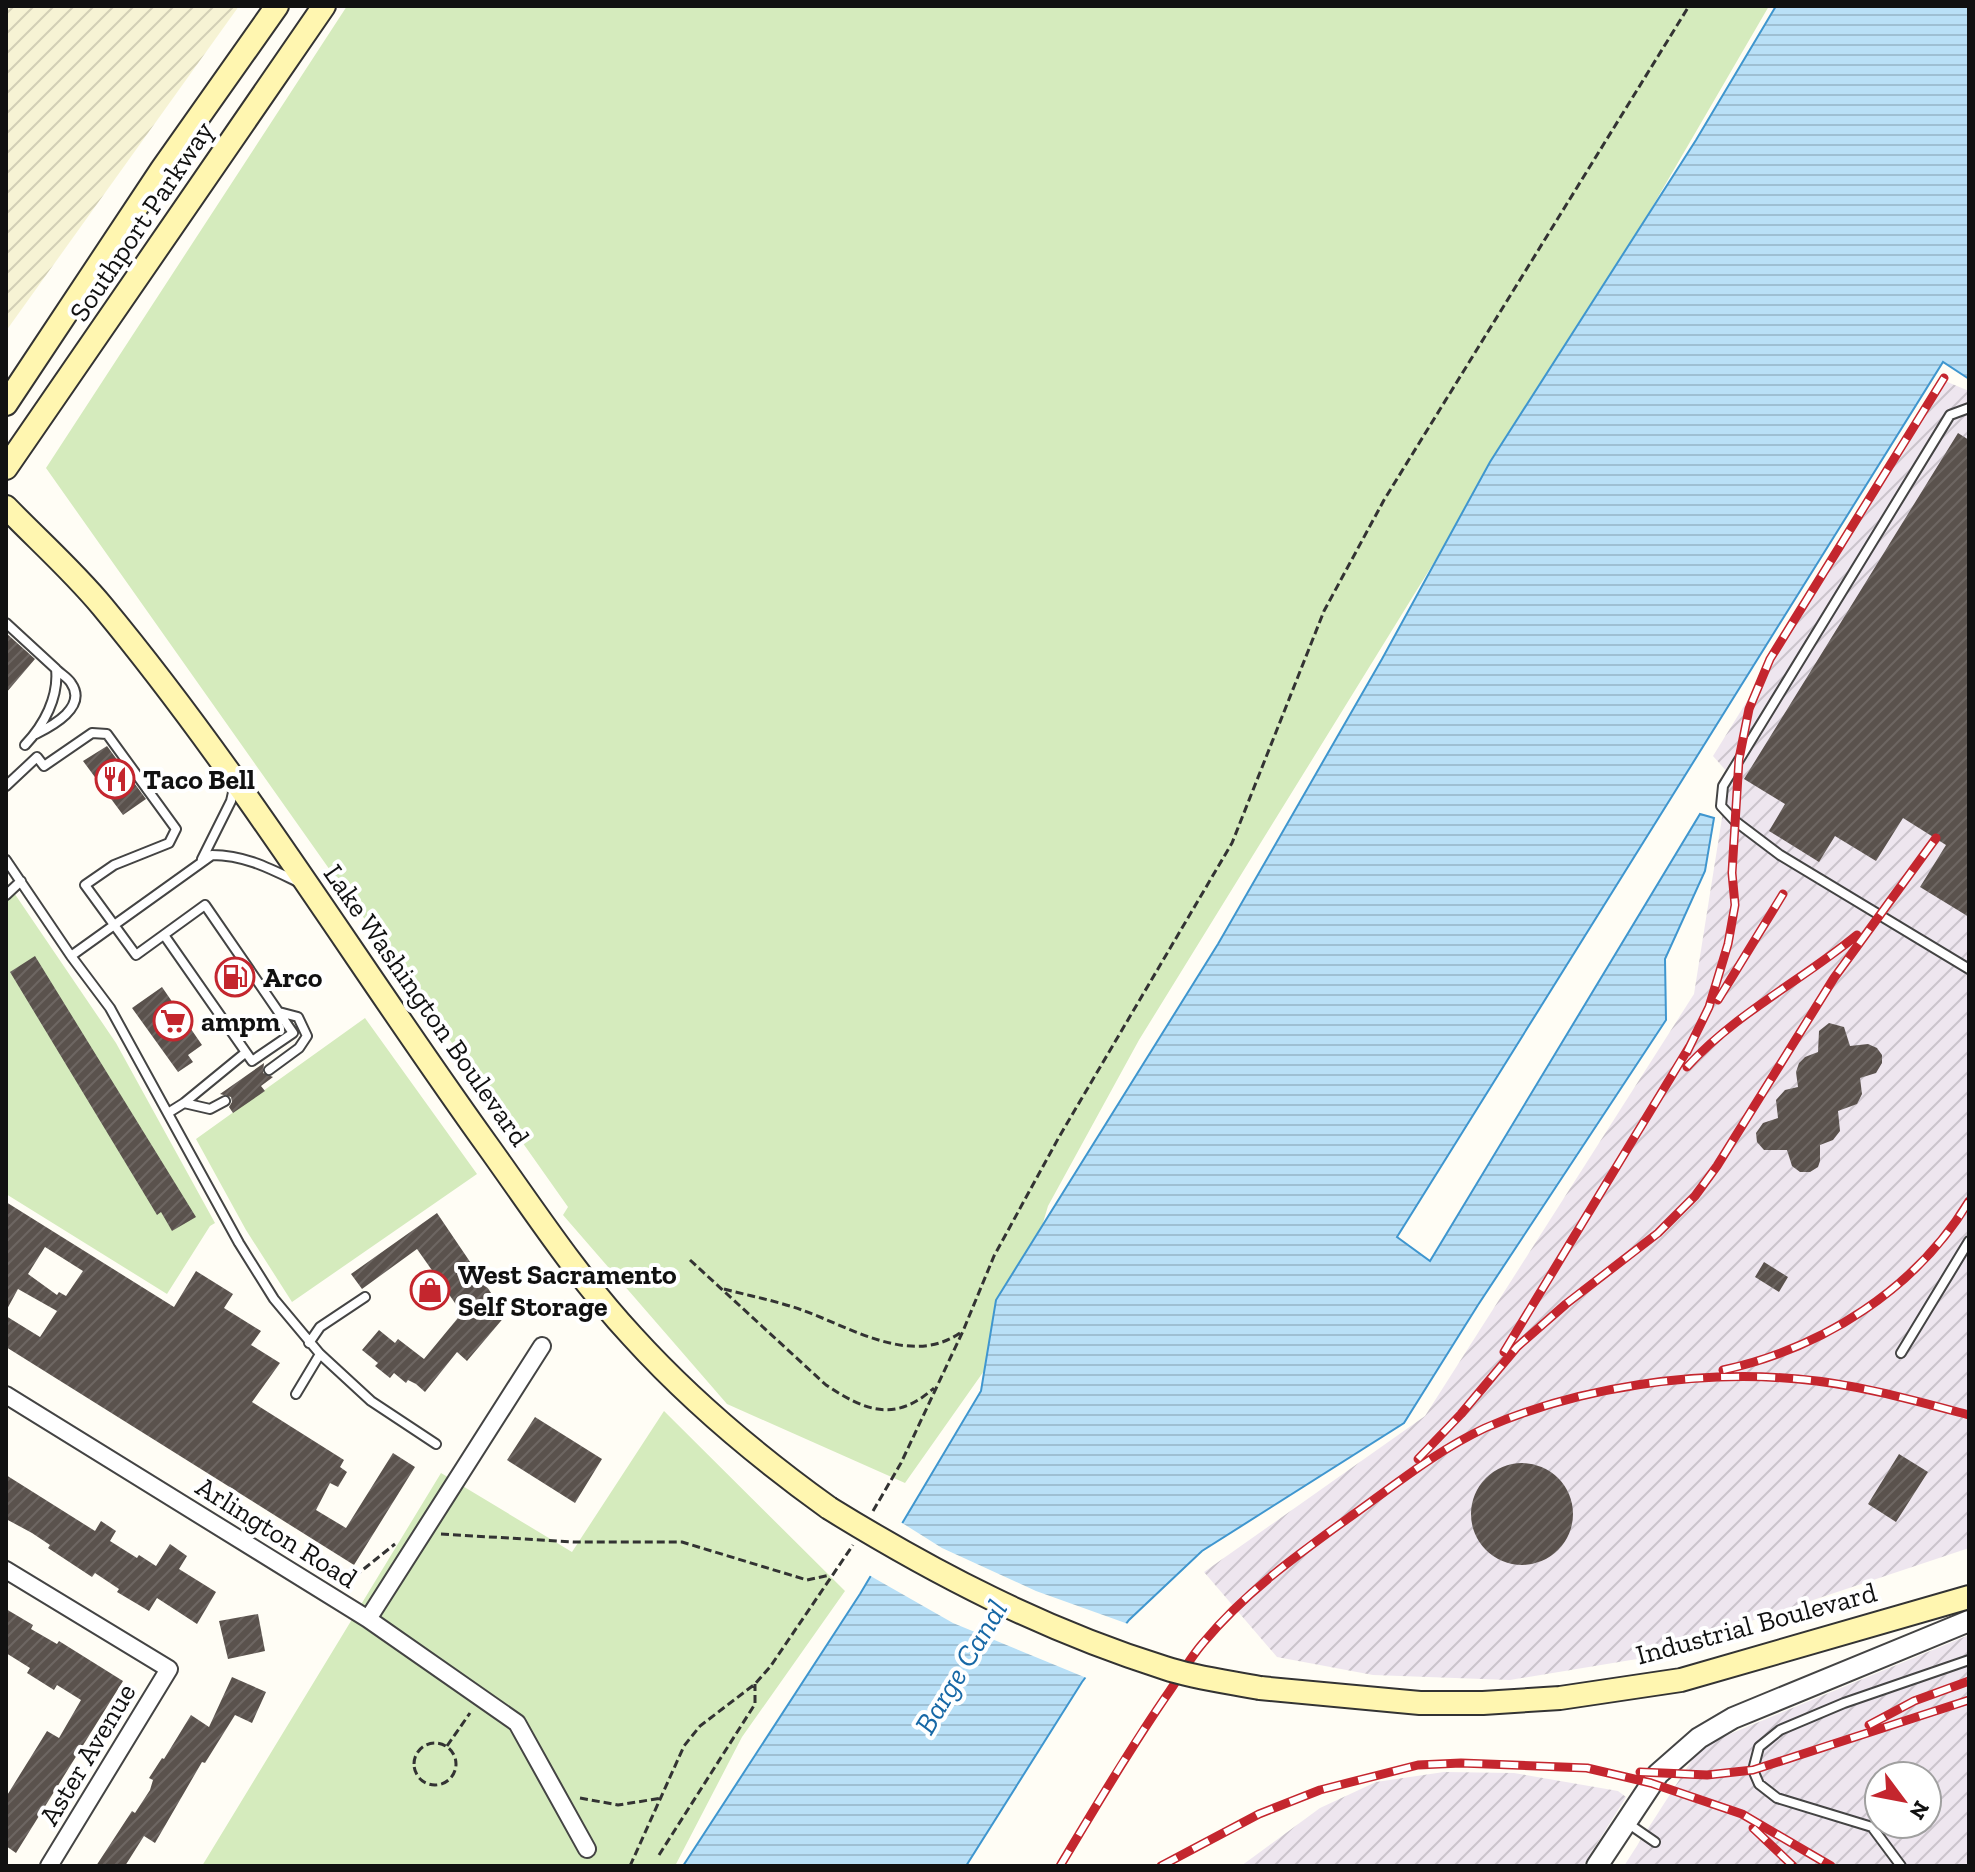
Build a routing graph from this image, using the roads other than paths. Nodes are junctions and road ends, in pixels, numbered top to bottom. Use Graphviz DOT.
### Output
graph roads {
  1 [pos="277,6"];
  2 [pos="324,6"];
  3 [pos="6,404"];
  4 [pos="1969,408"];
  5 [pos="6,468"];
  6 [pos="6,507"];
  7 [pos="6,623"];
  8 [pos="56,669"];
  9 [pos="35,735"];
  10 [pos="25,745"];
  11 [pos="235,784"];
  12 [pos="6,786"];
  13 [pos="6,860"];
  14 [pos="200,862"];
  15 [pos="21,881"];
  16 [pos="308,887"];
  17 [pos="6,895"];
  18 [pos="114,923"];
  19 [pos="164,935"];
  20 [pos="71,956"];
  21 [pos="1969,969"];
  22 [pos="278,1011"];
  23 [pos="245,1053"];
  24 [pos="269,1070"];
  25 [pos="225,1101"];
  26 [pos="184,1103"];
  27 [pos="168,1113"];
  28 [pos="1969,1241"];
  29 [pos="365,1297"];
  30 [pos="309,1343"];
  31 [pos="542,1346"];
  32 [pos="1901,1353"];
  33 [pos="320,1354"];
  34 [pos="296,1394"];
  35 [pos="6,1395"];
  36 [pos="436,1444"];
  37 [pos="829,1508"];
  38 [pos="6,1570"];
  39 [pos="1969,1597"];
  40 [pos="368,1619"];
  41 [pos="1969,1621"];
  42 [pos="1969,1660"];
  43 [pos="1625,1822"];
  44 [pos="1655,1842"];
  45 [pos="587,1849"];
  46 [pos="49,1866"];
  47 [pos="1597,1866"];
  48 [pos="1901,1866"];
  1 -- 3 [label="main road, Southport Parkway"];
  2 -- 5 [label="main road, Southport Parkway"];
  4 -- 21 [label="lane"];
  6 -- 11 [label="main road, Lake Washington Boulevard"];
  7 -- 8 [label="lane"];
  8 -- 9 [label="lane"];
  8 -- 9 [label="lane"];
  9 -- 10 [label="lane"];
  11 -- 14 [label="lane"];
  11 -- 16 [label="main road, Lake Washington Boulevard"];
  12 -- 18 [label="lane"];
  13 -- 15 [label="lane"];
  14 -- 16 [label="lane"];
  14 -- 18 [label="lane"];
  15 -- 17 [label="lane"];
  15 -- 20 [label="lane"];
  16 -- 37 [label="main road, Lake Washington Boulevard"];
  18 -- 19 [label="lane"];
  18 -- 20 [label="lane"];
  19 -- 22 [label="lane"];
  19 -- 23 [label="lane"];
  20 -- 27 [label="lane"];
  22 -- 23 [label="lane"];
  22 -- 24 [label="lane"];
  23 -- 26 [label="lane"];
  25 -- 26 [label="lane"];
  26 -- 27 [label="lane"];
  27 -- 30 [label="lane"];
  28 -- 32 [label="lane"];
  29 -- 30 [label="lane"];
  30 -- 33 [label="lane"];
  31 -- 40 [label="street, Arlington Road"];
  33 -- 34 [label="lane"];
  33 -- 36 [label="lane"];
  35 -- 40 [label="street, Arlington Road"];
  37 -- 39 [label="main road, Industrial Boulevard, bridge"];
  38 -- 46 [label="street, Aster Avenue"];
  40 -- 45 [label="street"];
  41 -- 43 [label="street"];
  42 -- 48 [label="lane"];
  43 -- 44 [label="lane"];
  43 -- 47 [label="street"];
}
